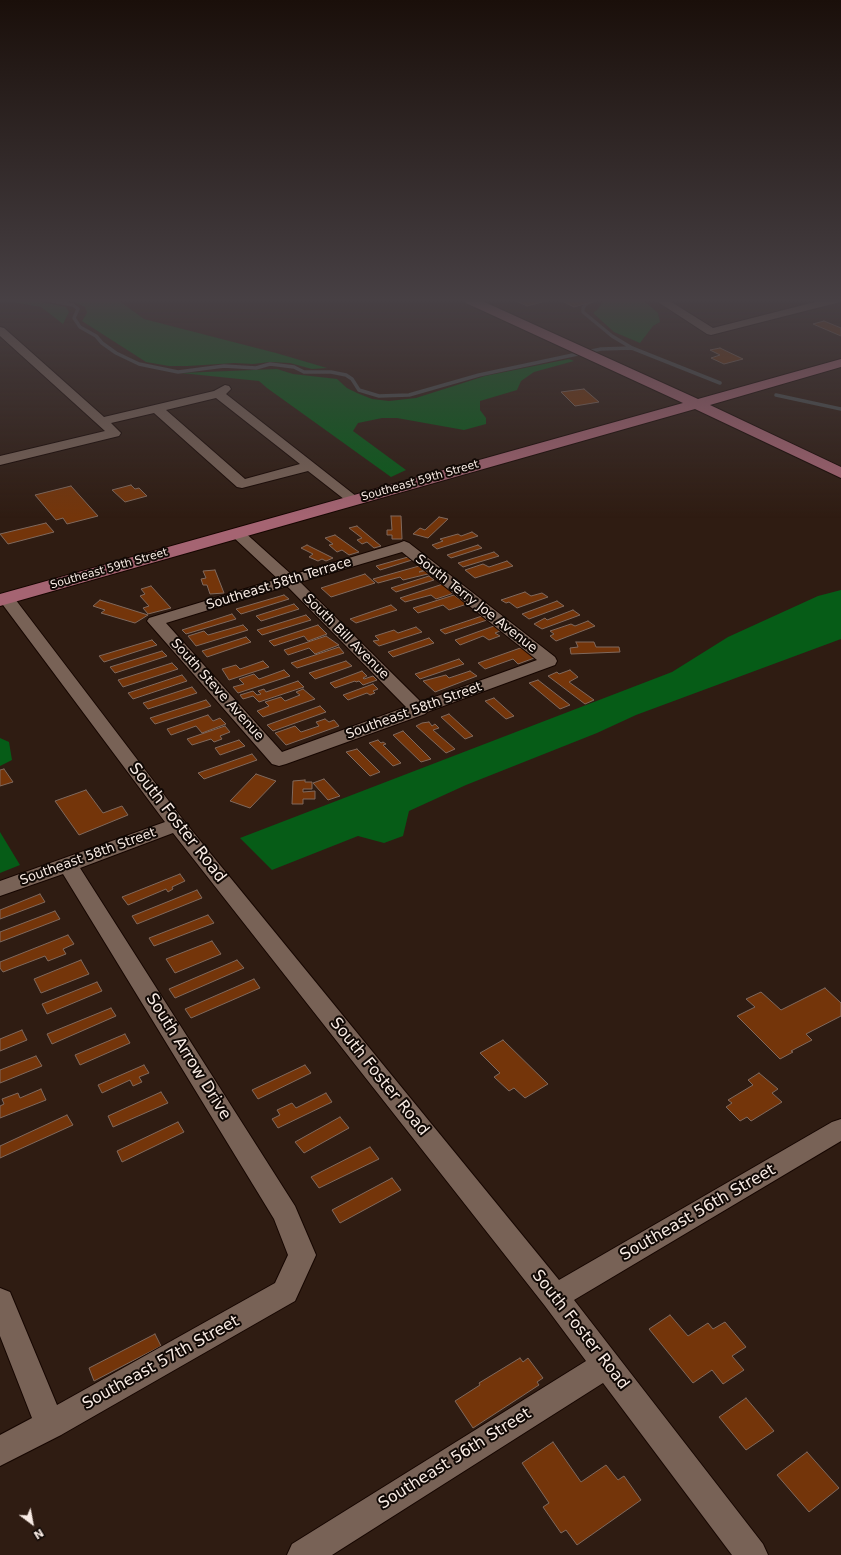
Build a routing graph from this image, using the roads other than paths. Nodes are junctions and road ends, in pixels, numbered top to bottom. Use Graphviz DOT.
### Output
graph roads {
  1 [pos="47,373"];
  2 [pos="629,373"];
  3 [pos="806,373"];
  4 [pos="695,403"];
  5 [pos="156,408"];
  6 [pos="101,422"];
  7 [pos="0,460"];
  8 [pos="309,466"];
  9 [pos="841,473"];
  10 [pos="354,500"];
  11 [pos="237,532"];
  12 [pos="404,546"];
  13 [pos="290,581"];
  14 [pos="3,599"];
  15 [pos="155,621"];
  16 [pos="549,661"];
  17 [pos="419,710"];
  18 [pos="279,760"];
  19 [pos="177,824"];
  20 [pos="67,864"];
  21 [pos="0,889"];
  22 [pos="841,1129"];
  23 [pos="302,1255"];
  24 [pos="555,1297"];
  25 [pos="0,1301"];
  26 [pos="607,1364"];
  27 [pos="50,1425"];
  28 [pos="0,1451"];
  29 [pos="303,1555"];
  30 [pos="752,1555"];
  1 -- 6 [label="street"];
  2 -- 4 [label="main road"];
  3 -- 4 [label="main road, Southeast 59th Street"];
  4 -- 9 [label="main road"];
  4 -- 10 [label="main road, Southeast 59th Street"];
  5 -- 6 [label="street"];
  5 -- 8 [label="street"];
  5 -- 8 [label="street"];
  6 -- 7 [label="street"];
  8 -- 10 [label="street"];
  10 -- 11 [label="main road, Southeast 59th Street"];
  11 -- 13 [label="street, South Bill Avenue"];
  11 -- 14 [label="main road, Southeast 59th Street"];
  12 -- 13 [label="street, Southeast 58th Terrace"];
  12 -- 16 [label="street, South Terry Joe Avenue"];
  13 -- 15 [label="street, Southeast 58th Terrace"];
  13 -- 17 [label="street, South Bill Avenue"];
  14 -- 19 [label="street, South Foster Road"];
  15 -- 18 [label="street, South Steve Avenue"];
  16 -- 17 [label="street, Southeast 58th Street"];
  17 -- 18 [label="street, Southeast 58th Street"];
  19 -- 20 [label="street, Southeast 58th Street"];
  19 -- 24 [label="street, South Foster Road"];
  20 -- 21 [label="street, Southeast 58th Street"];
  20 -- 23 [label="street, South Arrow Drive"];
  22 -- 24 [label="street, Southeast 56th Street"];
  23 -- 27 [label="street, Southeast 57th Street"];
  24 -- 26 [label="street, South Foster Road"];
  25 -- 27 [label="street"];
  26 -- 29 [label="street, Southeast 56th Street"];
  26 -- 30 [label="street, South Foster Road"];
  27 -- 28 [label="street, Southeast 57th Street"];
}
